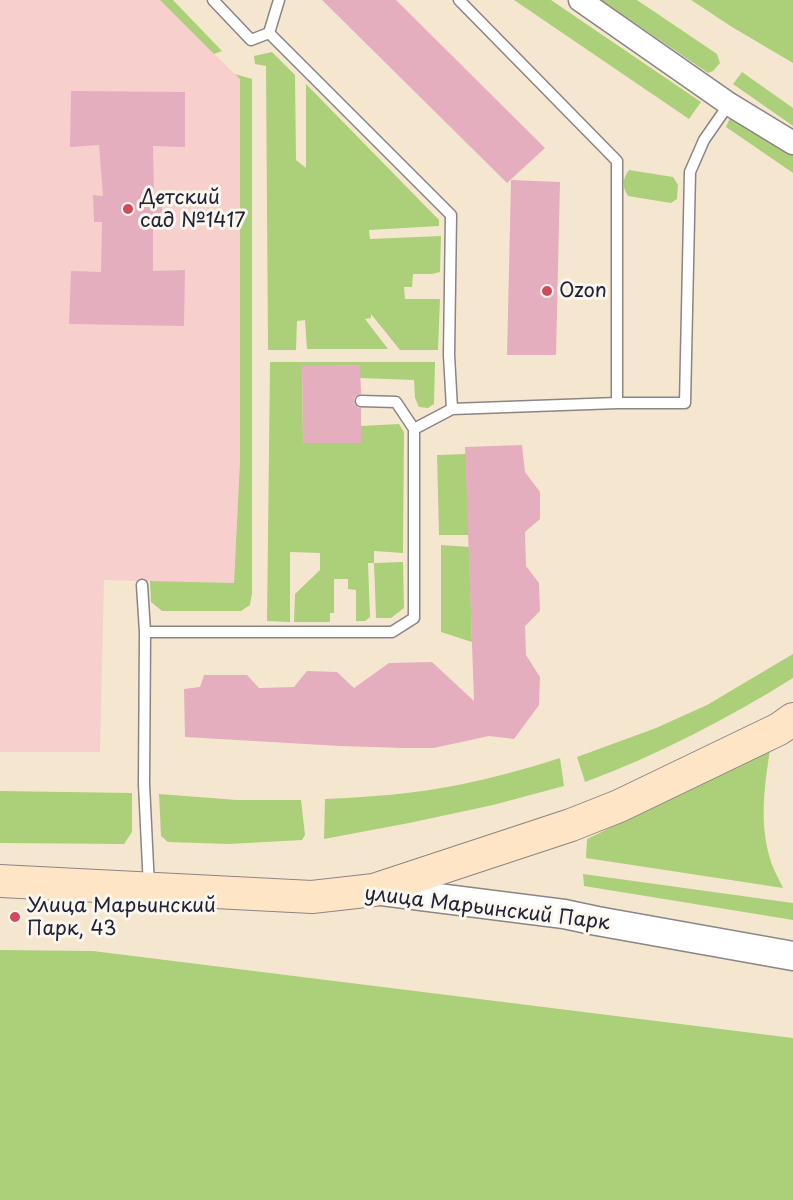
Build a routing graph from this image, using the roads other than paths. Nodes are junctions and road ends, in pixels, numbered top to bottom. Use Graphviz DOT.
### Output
graph roads {
  1 [pos="213,0"];
  2 [pos="279,0"];
  3 [pos="459,0"];
  4 [pos="580,0"];
  5 [pos="269,33"];
  6 [pos="729,104"];
  7 [pos="793,144"];
  8 [pos="361,401"];
  9 [pos="617,404"];
  10 [pos="452,409"];
  11 [pos="414,429"];
  12 [pos="142,585"];
  13 [pos="145,632"];
  14 [pos="793,719"];
  15 [pos="0,881"];
  16 [pos="149,889"];
  17 [pos="374,890"];
  18 [pos="793,956"];
  1 -- 5 [label="lane"];
  2 -- 5 [label="lane"];
  3 -- 9 [label="lane"];
  4 -- 6 [label="street"];
  5 -- 10 [label="lane"];
  6 -- 7 [label="street"];
  6 -- 9 [label="lane"];
  8 -- 11 [label="lane"];
  9 -- 10 [label="lane"];
  10 -- 11 [label="lane"];
  11 -- 13 [label="lane"];
  12 -- 13 [label="lane"];
  13 -- 16 [label="lane"];
  14 -- 17 [label="main road"];
  15 -- 16 [label="main road, улица Марьинский Парк"];
  16 -- 17 [label="main road, улица Марьинский Парк"];
  17 -- 18 [label="street, улица Марьинский Парк"];
}
